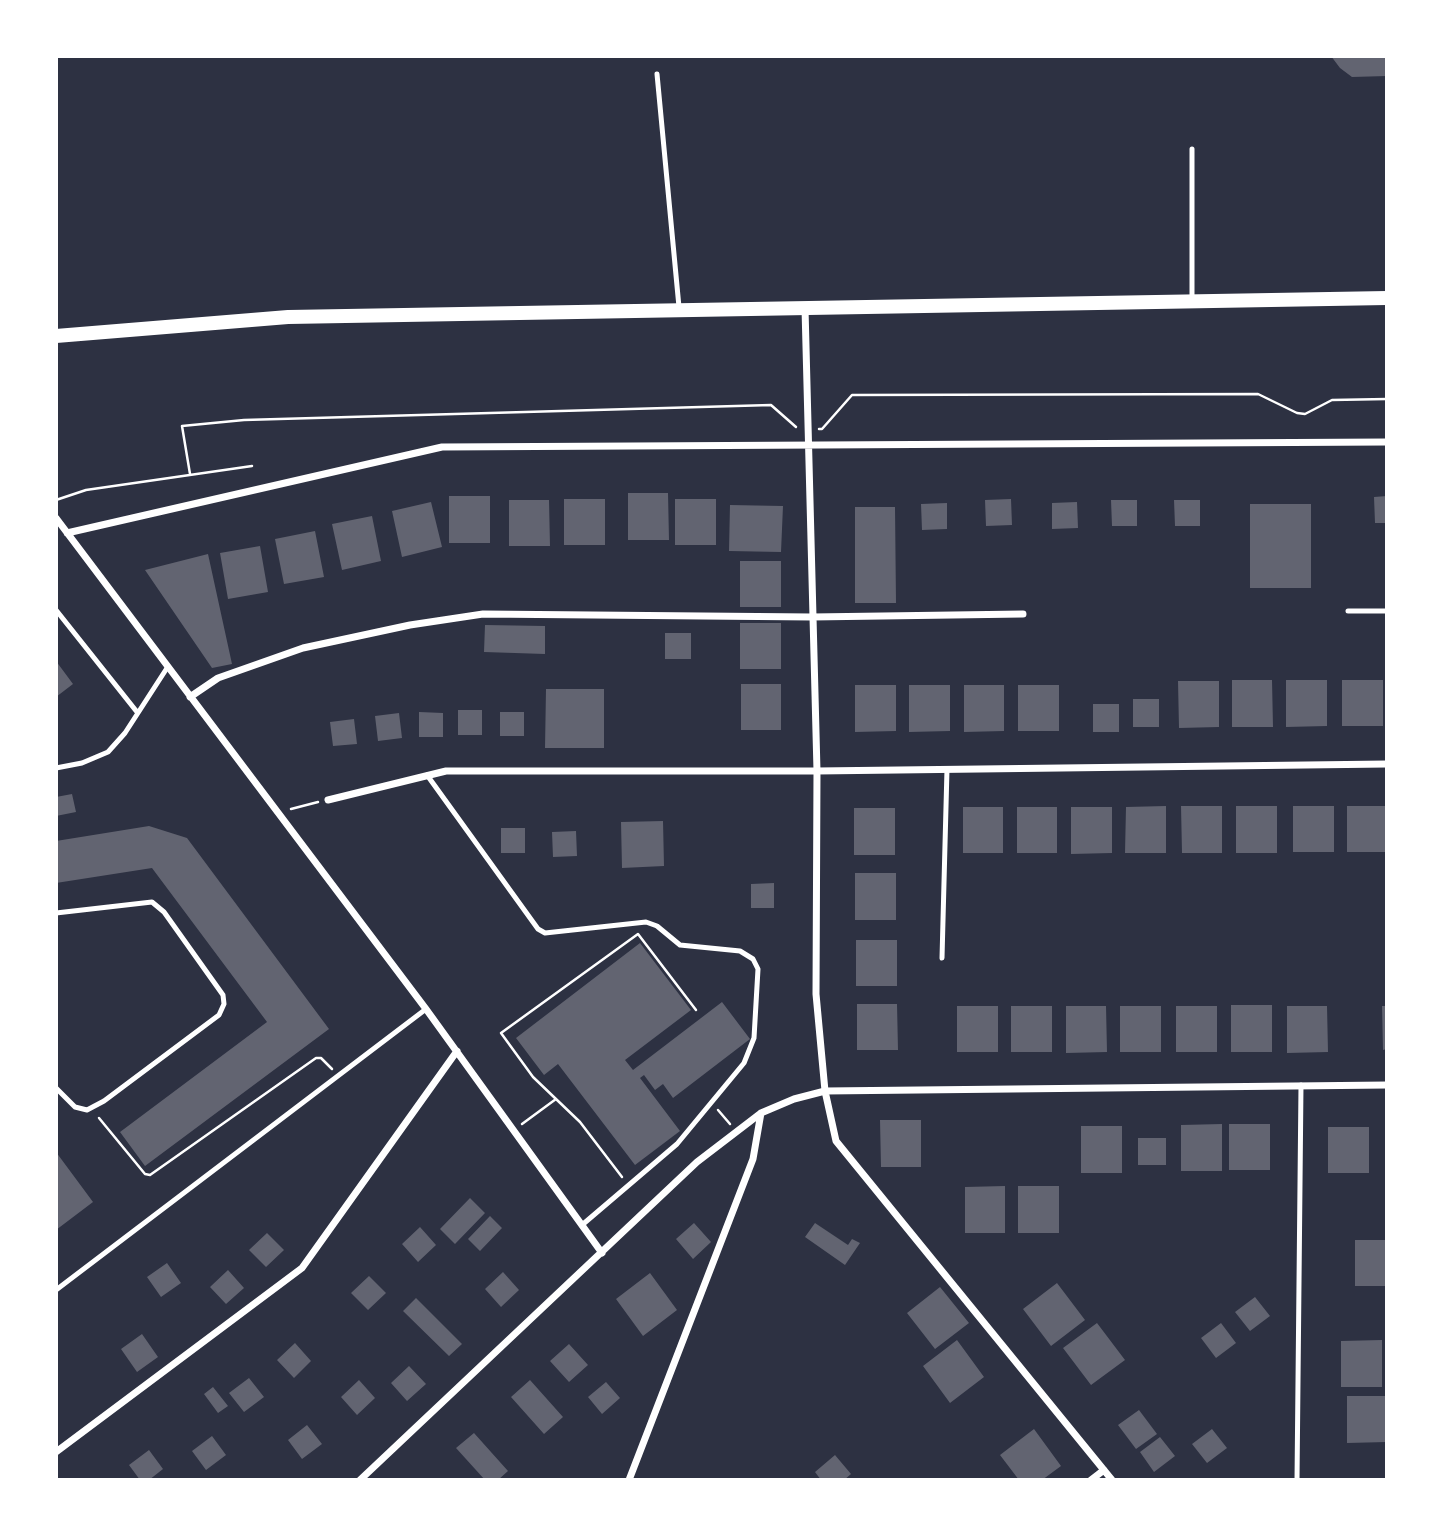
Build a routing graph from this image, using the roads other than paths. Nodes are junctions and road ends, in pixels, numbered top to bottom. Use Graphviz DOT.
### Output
graph roads {
  1 [pos="657,74"];
  2 [pos="1192,149"];
  3 [pos="1387,298"];
  4 [pos="1192,302"];
  5 [pos="804,308"];
  6 [pos="679,311"];
  7 [pos="56,336"];
  8 [pos="1387,442"];
  9 [pos="807,444"];
  10 [pos="56,518"];
  11 [pos="67,533"];
  12 [pos="56,610"];
  13 [pos="1348,611"];
  14 [pos="1387,611"];
  15 [pos="1023,614"];
  16 [pos="812,617"];
  17 [pos="167,668"];
  18 [pos="190,697"];
  19 [pos="137,712"];
  20 [pos="1387,764"];
  21 [pos="56,768"];
  22 [pos="947,769"];
  23 [pos="817,771"];
  24 [pos="427,775"];
  25 [pos="328,800"];
  26 [pos="56,913"];
  27 [pos="942,958"];
  28 [pos="426,1009"];
  29 [pos="457,1051"];
  30 [pos="1301,1085"];
  31 [pos="1387,1085"];
  32 [pos="56,1088"];
  33 [pos="825,1091"];
  34 [pos="761,1113"];
  35 [pos="582,1225"];
  36 [pos="602,1253"];
  37 [pos="56,1290"];
  38 [pos="56,1452"];
  39 [pos="1104,1469"];
  40 [pos="360,1480"];
  41 [pos="629,1480"];
  42 [pos="1091,1480"];
  43 [pos="1112,1480"];
  44 [pos="1297,1480"];
  1 -- 6 [label="lane"];
  2 -- 4 [label="lane"];
  3 -- 4 [label="main road"];
  4 -- 5 [label="main road"];
  5 -- 6 [label="main road"];
  5 -- 9 [label="street"];
  6 -- 7 [label="main road"];
  8 -- 9 [label="street"];
  9 -- 11 [label="street"];
  9 -- 16 [label="street"];
  10 -- 11 [label="street"];
  11 -- 17 [label="street"];
  12 -- 19 [label="lane"];
  13 -- 14 [label="lane"];
  15 -- 16 [label="street"];
  16 -- 18 [label="street"];
  16 -- 23 [label="street"];
  17 -- 18 [label="street"];
  17 -- 19 [label="lane"];
  18 -- 28 [label="street"];
  19 -- 21 [label="lane"];
  20 -- 22 [label="street"];
  22 -- 23 [label="street"];
  22 -- 27 [label="lane"];
  23 -- 24 [label="street"];
  23 -- 33 [label="street"];
  24 -- 25 [label="street"];
  24 -- 35 [label="lane"];
  26 -- 32 [label="lane"];
  28 -- 29 [label="street"];
  28 -- 37 [label="lane"];
  29 -- 35 [label="street"];
  29 -- 38 [label="street"];
  30 -- 31 [label="street"];
  30 -- 33 [label="street"];
  30 -- 44 [label="lane"];
  33 -- 34 [label="street"];
  33 -- 39 [label="street"];
  34 -- 36 [label="street"];
  34 -- 41 [label="street"];
  35 -- 36 [label="street"];
  36 -- 40 [label="street"];
  39 -- 42 [label="street"];
  39 -- 43 [label="street"];
}
